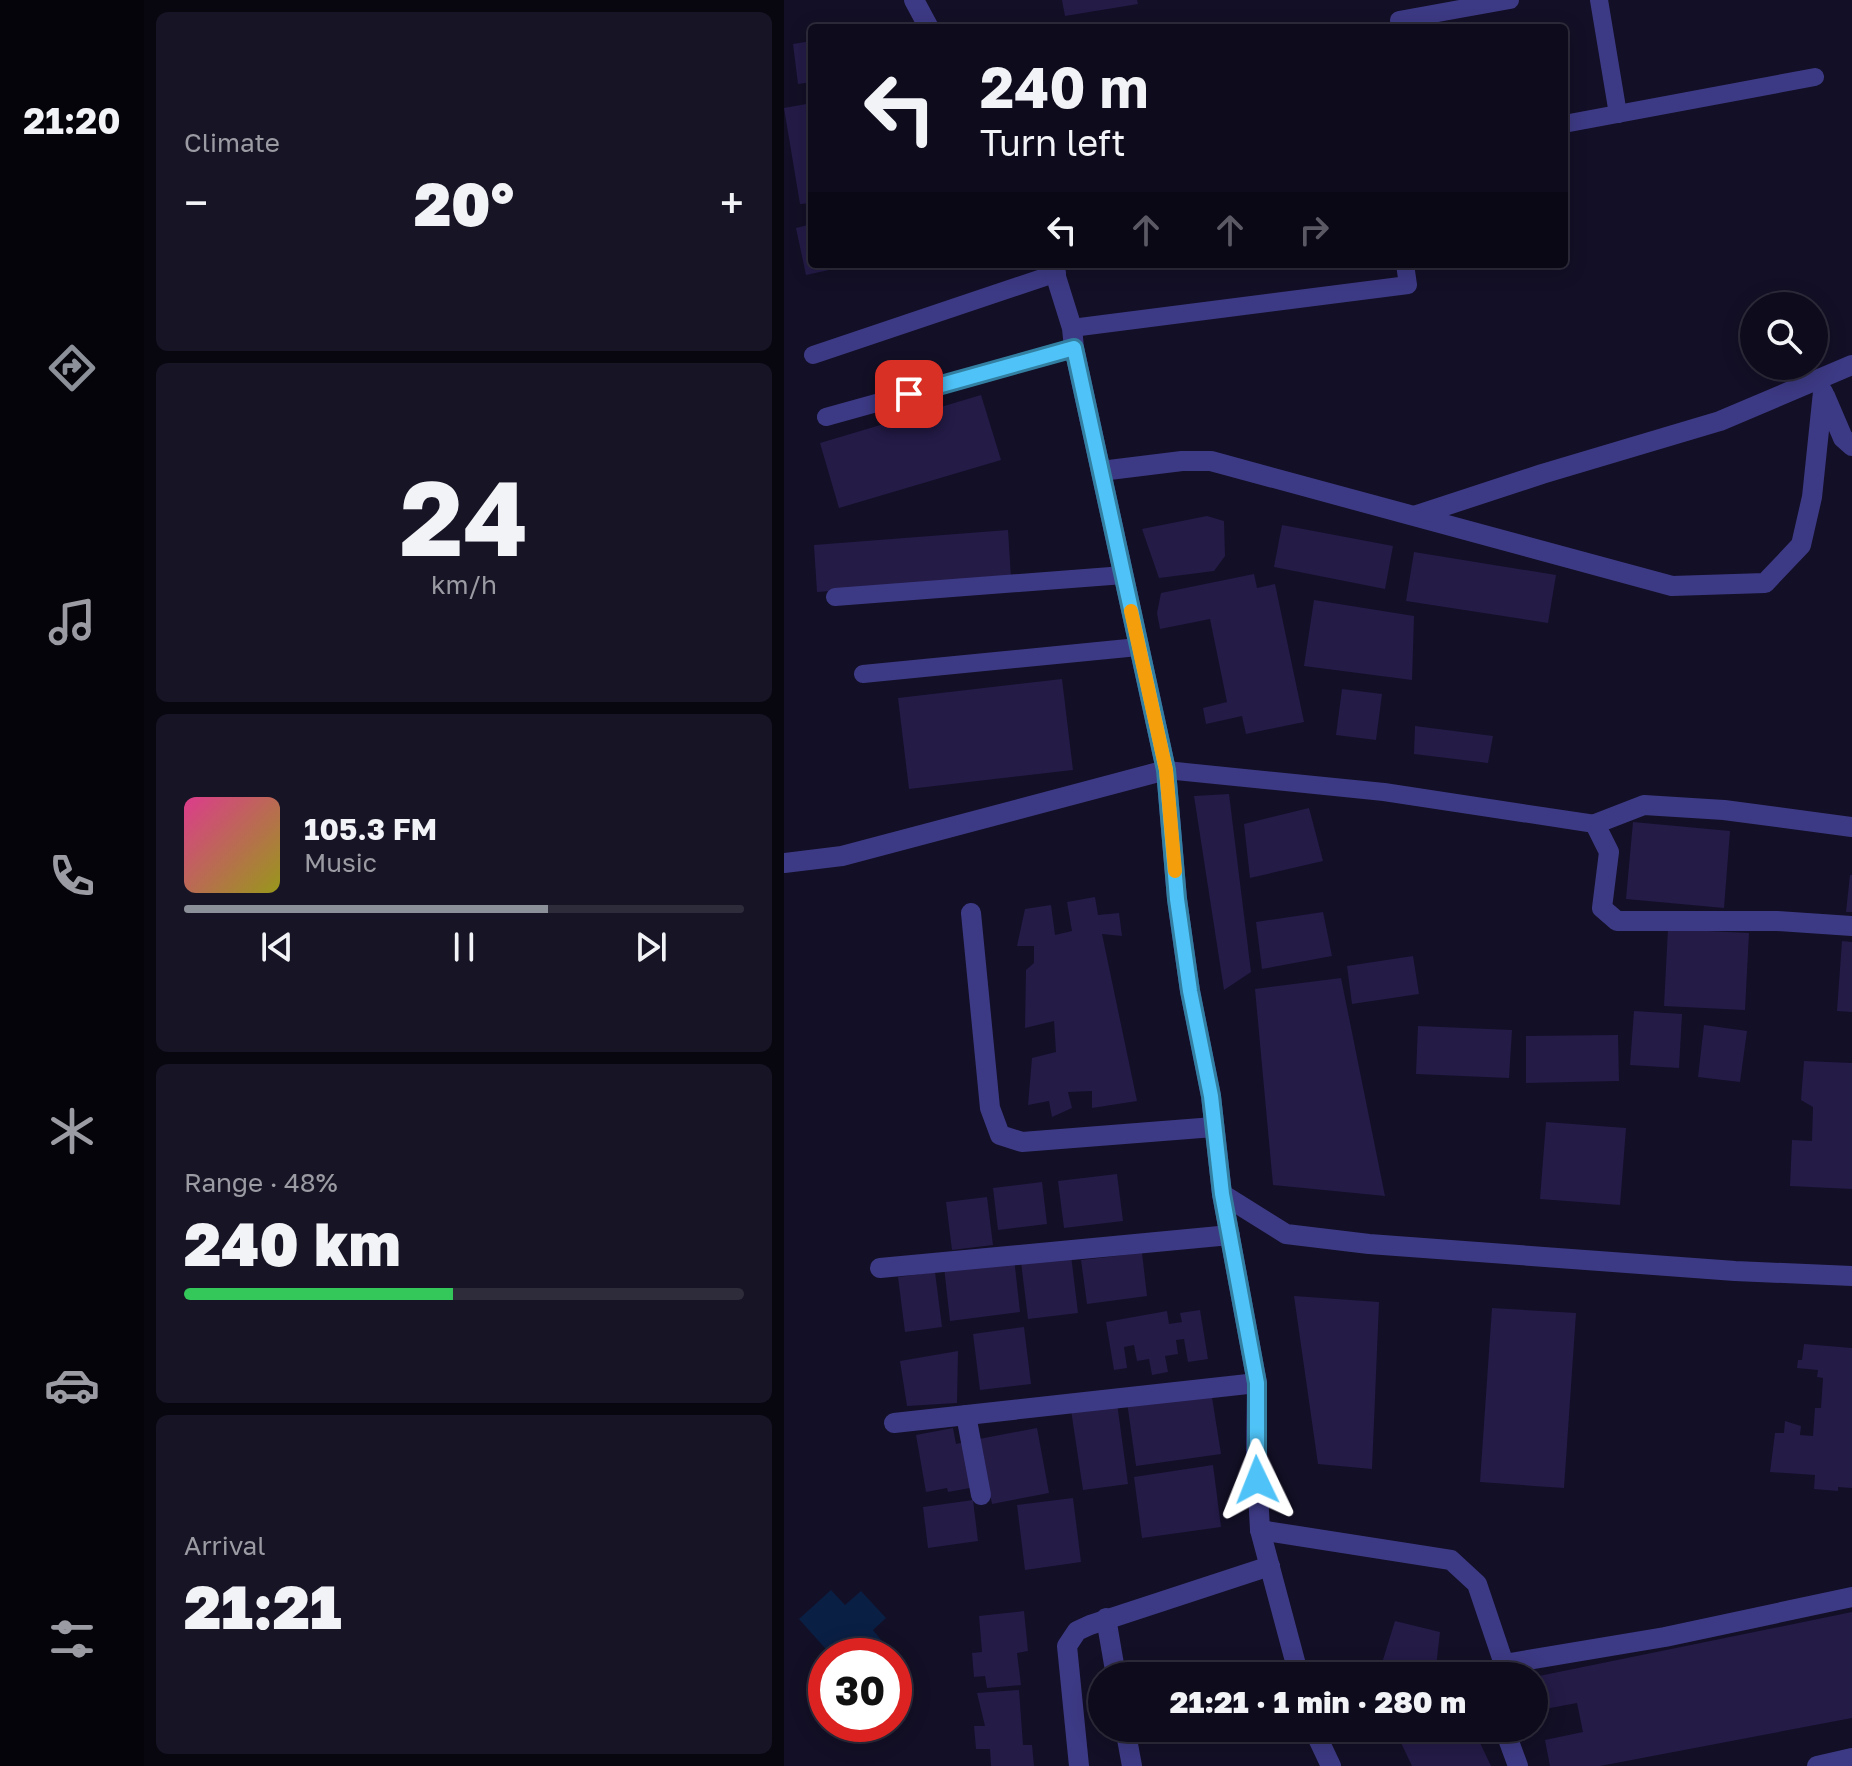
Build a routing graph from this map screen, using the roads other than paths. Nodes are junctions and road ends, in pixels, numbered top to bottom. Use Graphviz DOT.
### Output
graph roads {
  1 [pos="914,0"];
  2 [pos="1510,0"];
  3 [pos="1599,0"];
  4 [pos="927,24"];
  5 [pos="1400,24"];
  6 [pos="1815,77"];
  7 [pos="1618,114"];
  8 [pos="1568,123"];
  9 [pos="1054,268"];
  10 [pos="1406,268"];
  11 [pos="1073,338"];
  12 [pos="813,355"];
  13 [pos="1852,365"];
  14 [pos="826,417"];
  15 [pos="1852,446"];
  16 [pos="1101,471"];
  17 [pos="1417,515"];
  18 [pos="1124,575"];
  19 [pos="835,597"];
  20 [pos="1138,647"];
  21 [pos="863,674"];
  22 [pos="1166,770"];
  23 [pos="1595,824"];
  24 [pos="1852,827"];
  25 [pos="784,863"];
  26 [pos="971,913"];
  27 [pos="1852,926"];
  28 [pos="1214,1127"];
  29 [pos="1222,1194"];
  30 [pos="1230,1235"];
  31 [pos="880,1268"];
  32 [pos="1852,1276"];
  33 [pos="1257,1383"];
  34 [pos="966,1415"];
  35 [pos="894,1423"];
  36 [pos="981,1495"];
  37 [pos="1260,1530"];
  38 [pos="1270,1566"];
  39 [pos="1852,1597"];
  40 [pos="1106,1618"];
  41 [pos="1114,1662"];
  42 [pos="1295,1662"];
  43 [pos="1501,1662"];
  44 [pos="1543,1662"];
  45 [pos="1128,1742"];
  46 [pos="1320,1742"];
  47 [pos="1509,1742"];
  48 [pos="1852,1758"];
  49 [pos="1079,1766"];
  50 [pos="1132,1766"];
  51 [pos="1331,1766"];
  52 [pos="1518,1766"];
  53 [pos="1817,1766"];
  1 -- 4 [label="street"];
  2 -- 5 [label="lane"];
  3 -- 7 [label="lane"];
  6 -- 7 [label="lane"];
  7 -- 8 [label="lane"];
  9 -- 11 [label="street"];
  9 -- 12 [label="lane"];
  10 -- 11 [label="lane"];
  11 -- 14 [label="lane"];
  11 -- 16 [label="street"];
  13 -- 17 [label="street"];
  15 -- 17 [label="street"];
  16 -- 17 [label="street"];
  16 -- 18 [label="street"];
  18 -- 19 [label="lane"];
  18 -- 20 [label="street"];
  20 -- 21 [label="lane"];
  20 -- 22 [label="street"];
  22 -- 23 [label="lane"];
  22 -- 25 [label="street"];
  22 -- 28 [label="street"];
  23 -- 24 [label="street"];
  23 -- 27 [label="street"];
  26 -- 28 [label="street"];
  28 -- 29 [label="street"];
  29 -- 30 [label="street"];
  29 -- 32 [label="street"];
  30 -- 31 [label="street"];
  30 -- 33 [label="street"];
  33 -- 34 [label="street"];
  33 -- 37 [label="street"];
  34 -- 35 [label="street"];
  34 -- 36 [label="street"];
  37 -- 38 [label="street"];
  37 -- 43 [label="street"];
  38 -- 40 [label="street"];
  38 -- 42 [label="street"];
  39 -- 44 [label="street"];
  40 -- 41 [label="street"];
  40 -- 49 [label="street"];
  45 -- 50 [label="street"];
  46 -- 51 [label="street"];
  47 -- 52 [label="street"];
  48 -- 53 [label="street"];
}
